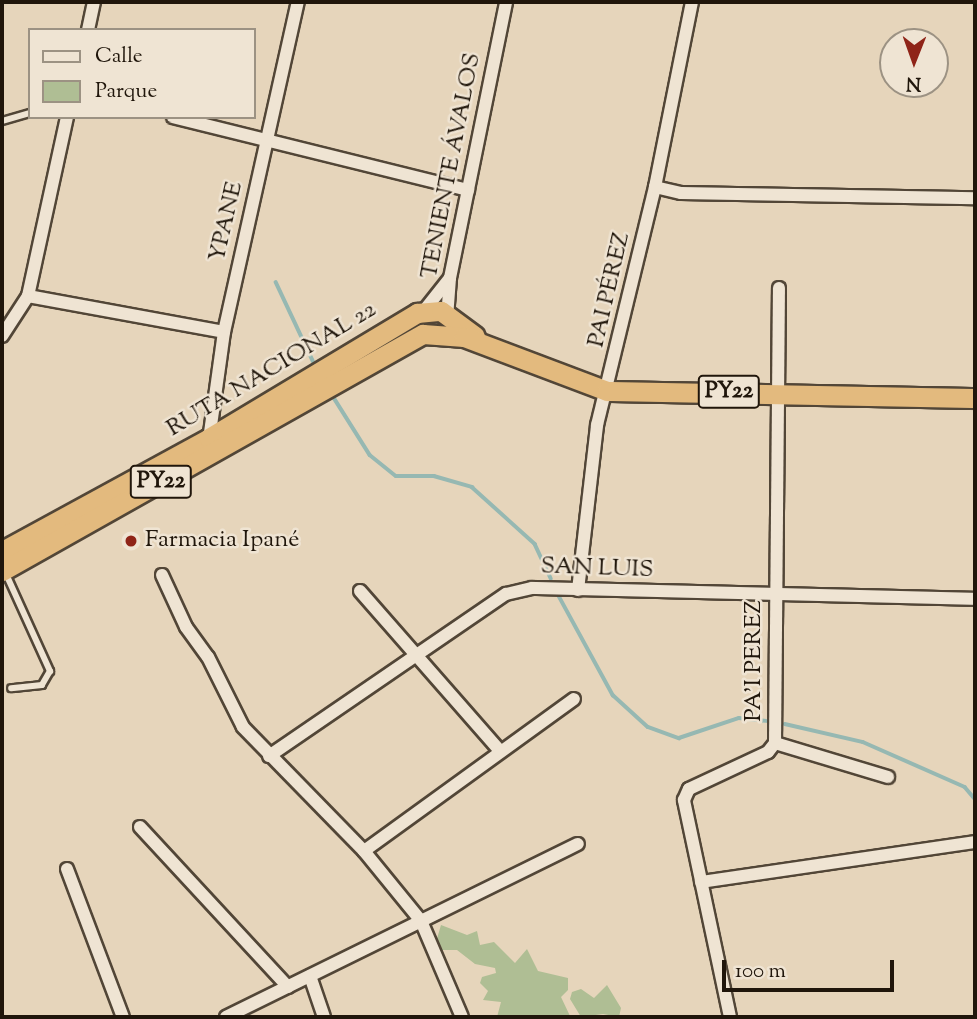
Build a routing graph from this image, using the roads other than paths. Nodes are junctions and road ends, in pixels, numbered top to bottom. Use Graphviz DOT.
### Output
graph roads {
  1 [pos="94,2"];
  2 [pos="298,2"];
  3 [pos="506,2"];
  4 [pos="692,2"];
  5 [pos="88,28"];
  6 [pos="28,114"];
  7 [pos="67,119"];
  8 [pos="181,119"];
  9 [pos="2,121"];
  10 [pos="267,140"];
  11 [pos="655,187"];
  12 [pos="468,190"];
  13 [pos="975,198"];
  14 [pos="450,278"];
  15 [pos="779,288"];
  16 [pos="28,296"];
  17 [pos="424,310"];
  18 [pos="447,315"];
  19 [pos="224,332"];
  20 [pos="433,332"];
  21 [pos="2,336"];
  22 [pos="491,347"];
  23 [pos="323,379"];
  24 [pos="607,391"];
  25 [pos="777,392"];
  26 [pos="975,397"];
  27 [pos="209,446"];
  28 [pos="2,564"];
  29 [pos="162,575"];
  30 [pos="578,590"];
  31 [pos="360,591"];
  32 [pos="776,594"];
  33 [pos="975,599"];
  34 [pos="414,654"];
  35 [pos="11,688"];
  36 [pos="574,699"];
  37 [pos="775,743"];
  38 [pos="499,750"];
  39 [pos="269,756"];
  40 [pos="888,777"];
  41 [pos="140,827"];
  42 [pos="975,842"];
  43 [pos="578,844"];
  44 [pos="364,850"];
  45 [pos="67,869"];
  46 [pos="701,882"];
  47 [pos="421,921"];
  48 [pos="310,976"];
  49 [pos="288,987"];
  50 [pos="123,1017"];
  51 [pos="226,1017"];
  52 [pos="324,1017"];
  53 [pos="462,1017"];
  54 [pos="730,1017"];
  1 -- 5 [label="street"];
  2 -- 10 [label="street, YPANE"];
  3 -- 12 [label="street, TENIENTE ÁVALOS"];
  4 -- 11 [label="street, PAI PÉREZ"];
  6 -- 9 [label="lane"];
  7 -- 16 [label="street"];
  8 -- 10 [label="street"];
  10 -- 12 [label="street"];
  10 -- 19 [label="street, YPANE"];
  11 -- 13 [label="street"];
  11 -- 24 [label="street, PAI PÉREZ"];
  12 -- 14 [label="street, TENIENTE ÁVALOS"];
  14 -- 17 [label="street"];
  14 -- 18 [label="street, TENIENTE ÁVALOS"];
  15 -- 25 [label="street, PA'I PEREZ"];
  16 -- 19 [label="street"];
  16 -- 21 [label="street"];
  17 -- 18 [label="highway, PY22"];
  17 -- 20 [label="street"];
  17 -- 23 [label="highway, RUTA NACIONAL 22 / PY22"];
  18 -- 20 [label="street, TENIENTE ÁVALOS"];
  18 -- 22 [label="highway, PY22"];
  19 -- 27 [label="street, YPANE"];
  20 -- 22 [label="highway, PY22"];
  20 -- 23 [label="highway, RUTA NACIONAL 22 / PY22"];
  22 -- 24 [label="highway, PY22"];
  23 -- 27 [label="highway, RUTA NACIONAL 22 / PY22"];
  24 -- 25 [label="highway, PY22"];
  24 -- 30 [label="street, PAI PÉREZ"];
  25 -- 26 [label="highway, PY22"];
  25 -- 32 [label="street, PA'I PEREZ"];
  27 -- 28 [label="highway, RUTA NACIONAL 22 / PY22"];
  28 -- 35 [label="lane"];
  29 -- 39 [label="street"];
  30 -- 32 [label="street, SAN LUIS"];
  30 -- 34 [label="street, SAN LUIS"];
  31 -- 34 [label="street"];
  32 -- 33 [label="street, SAN LUIS"];
  32 -- 37 [label="street, PA'I PEREZ"];
  34 -- 38 [label="street"];
  34 -- 39 [label="street, SAN LUIS"];
  36 -- 38 [label="street"];
  37 -- 40 [label="street"];
  37 -- 46 [label="street, PA'I PEREZ"];
  38 -- 44 [label="street"];
  39 -- 44 [label="street"];
  41 -- 49 [label="street"];
  42 -- 46 [label="street"];
  43 -- 47 [label="street"];
  44 -- 47 [label="street"];
  45 -- 50 [label="street"];
  46 -- 54 [label="street, PA'I PEREZ"];
  47 -- 48 [label="street"];
  47 -- 53 [label="street"];
  48 -- 49 [label="street"];
  48 -- 52 [label="street"];
  49 -- 51 [label="street"];
}
